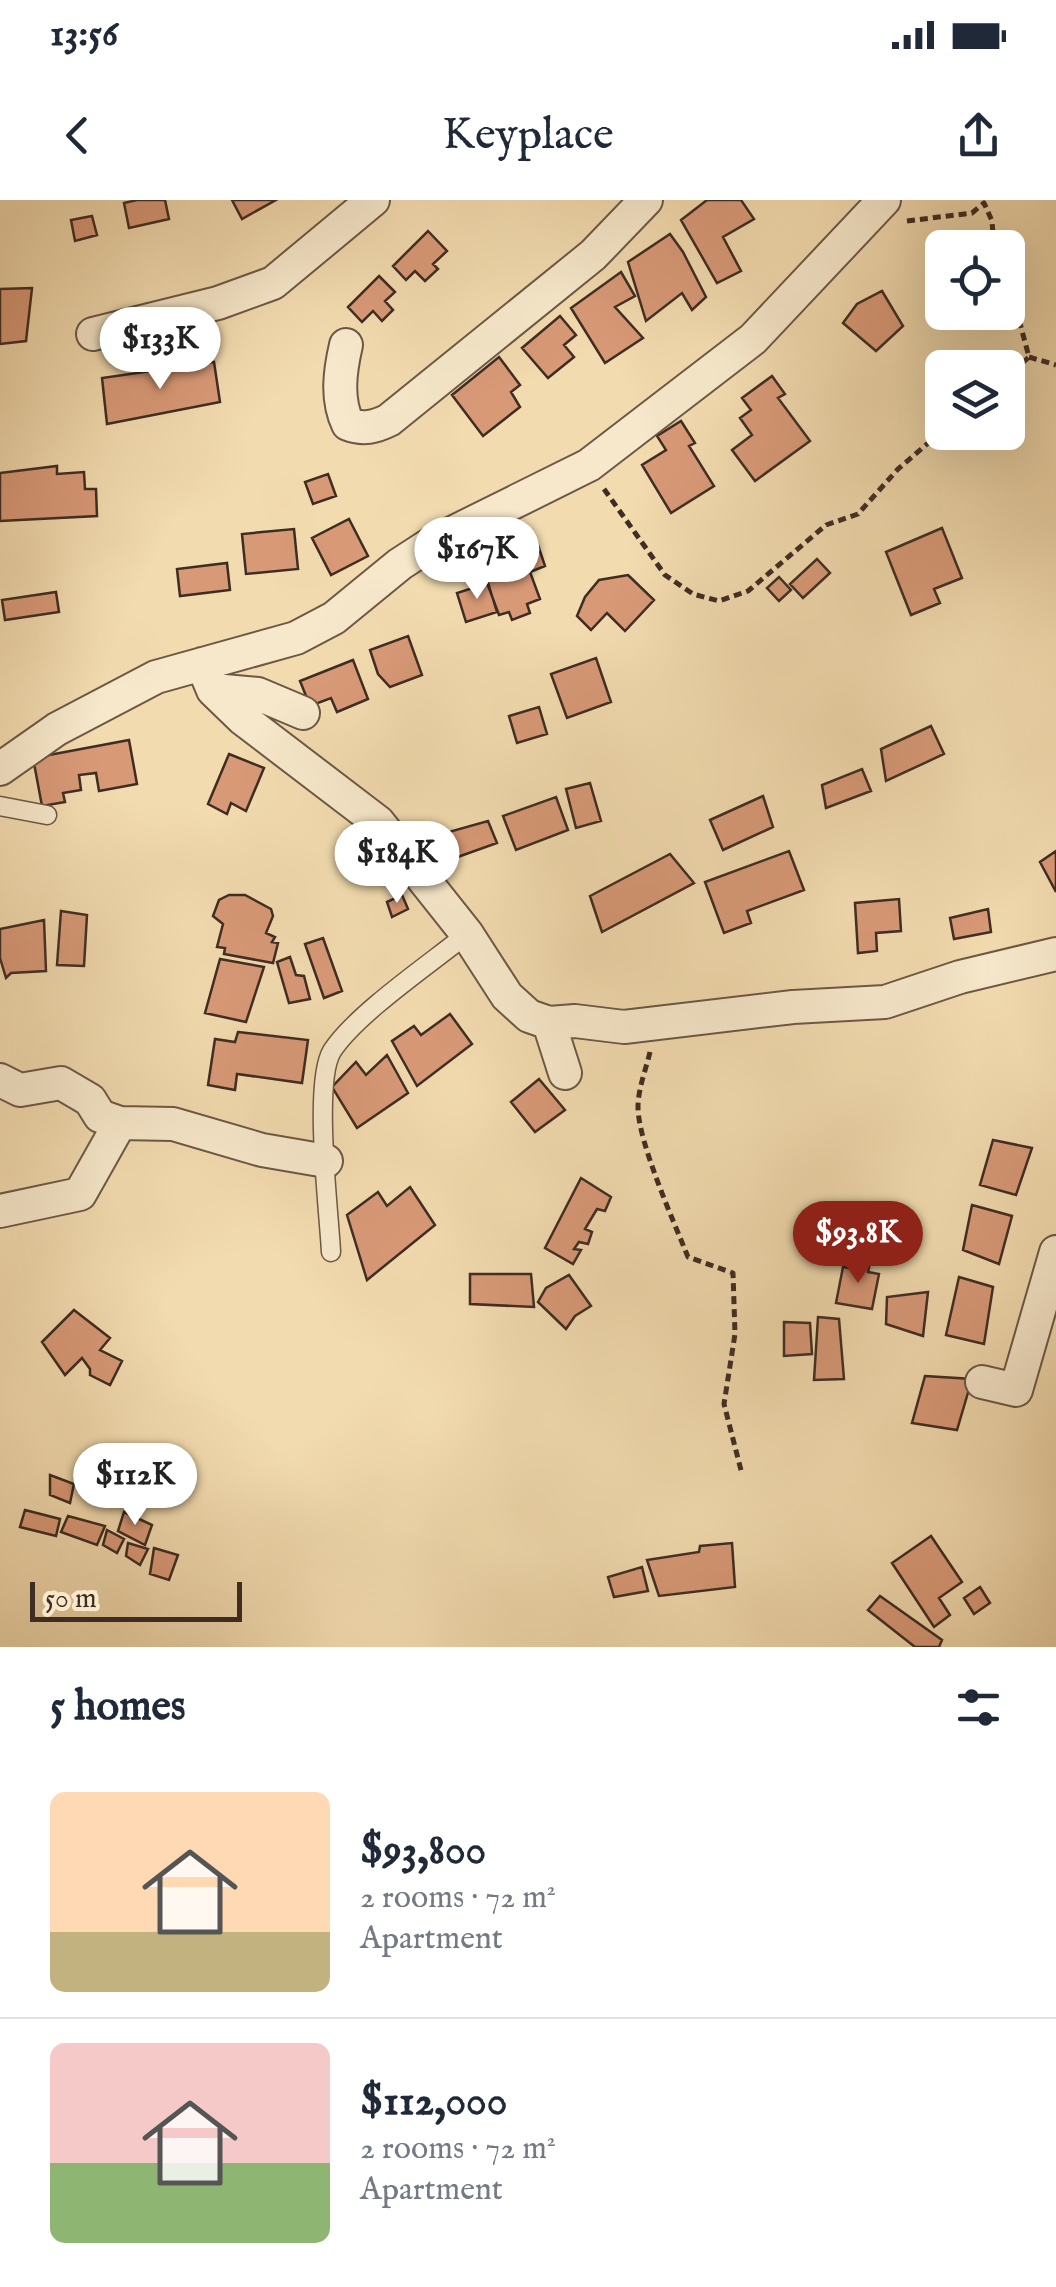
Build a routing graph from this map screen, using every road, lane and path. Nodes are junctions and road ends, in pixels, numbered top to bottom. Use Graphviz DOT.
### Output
graph roads {
  1 [pos="373,200"];
  2 [pos="646,200"];
  3 [pos="884,200"];
  4 [pos="860,228"];
  5 [pos="993,230"];
  6 [pos="1021,330"];
  7 [pos="94,334"];
  8 [pos="346,345"];
  9 [pos="1029,357"];
  10 [pos="1025,361"];
  11 [pos="1056,365"];
  12 [pos="925,446"];
  13 [pos="589,466"];
  14 [pos="208,677"];
  15 [pos="303,713"];
  16 [pos="0,769"];
  17 [pos="0,806"];
  18 [pos="47,814"];
  19 [pos="467,934"];
  20 [pos="1056,954"];
  21 [pos="549,1024"];
  22 [pos="650,1047"];
  23 [pos="566,1072"];
  24 [pos="0,1080"];
  25 [pos="120,1123"];
  26 [pos="326,1161"];
  27 [pos="0,1211"];
  28 [pos="332,1252"];
  29 [pos="1056,1252"];
  30 [pos="982,1382"];
  31 [pos="742,1474"];
  1 -- 7 [label="street"];
  2 -- 8 [label="street"];
  3 -- 4 [label="street"];
  4 -- 5 [label="path"];
  4 -- 13 [label="street"];
  6 -- 9 [label="path"];
  9 -- 10 [label="path"];
  9 -- 11 [label="path"];
  12 -- 13 [label="path"];
  13 -- 14 [label="street"];
  14 -- 15 [label="street"];
  14 -- 16 [label="street"];
  14 -- 19 [label="street"];
  17 -- 18 [label="lane"];
  19 -- 21 [label="street"];
  19 -- 26 [label="lane"];
  20 -- 21 [label="street"];
  21 -- 23 [label="street"];
  22 -- 31 [label="path"];
  24 -- 25 [label="street"];
  25 -- 26 [label="street"];
  25 -- 27 [label="street"];
  26 -- 28 [label="lane"];
  29 -- 30 [label="street"];
}
